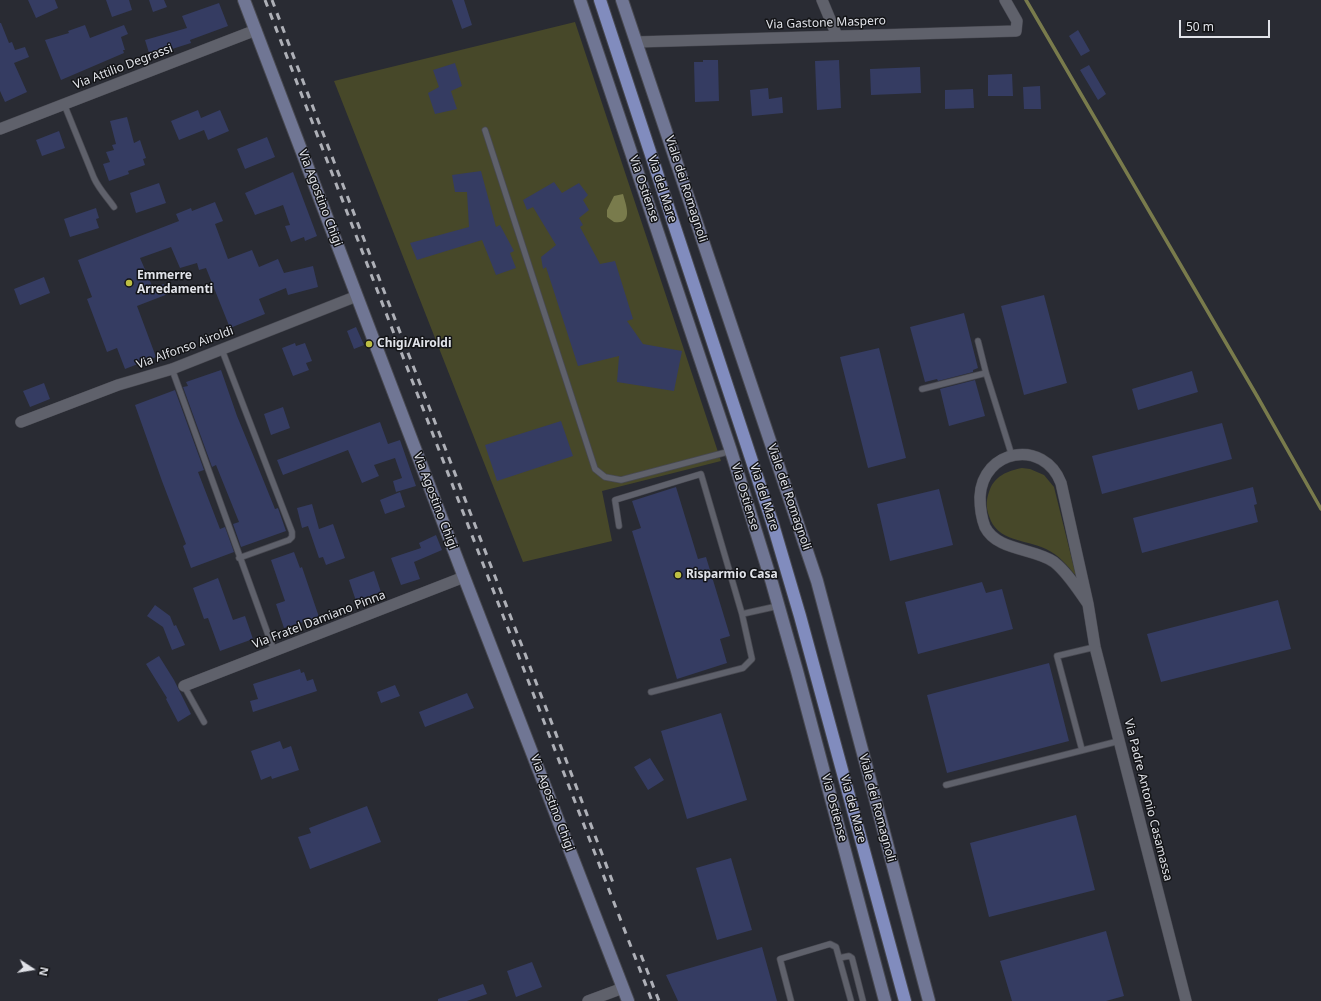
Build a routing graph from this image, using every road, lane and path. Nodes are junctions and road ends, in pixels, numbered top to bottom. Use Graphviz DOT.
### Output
graph roads {
  1 [pos="244,0"];
  2 [pos="580,0"];
  3 [pos="600,0"];
  4 [pos="622,0"];
  5 [pos="822,0"];
  6 [pos="1005,0"];
  7 [pos="256,30"];
  8 [pos="836,36"];
  9 [pos="636,42"];
  10 [pos="64,104"];
  11 [pos="0,128"];
  12 [pos="485,130"];
  13 [pos="114,207"];
  14 [pos="357,296"];
  15 [pos="978,341"];
  16 [pos="222,350"];
  17 [pos="172,369"];
  18 [pos="986,374"];
  19 [pos="922,389"];
  20 [pos="21,422"];
  21 [pos="731,451"];
  22 [pos="1012,456"];
  23 [pos="619,526"];
  24 [pos="239,558"];
  25 [pos="464,577"];
  26 [pos="1088,604"];
  27 [pos="779,606"];
  28 [pos="742,614"];
  29 [pos="1095,647"];
  30 [pos="274,652"];
  31 [pos="184,686"];
  32 [pos="651,692"];
  33 [pos="204,722"];
  34 [pos="1119,741"];
  35 [pos="1082,750"];
  36 [pos="946,786"];
  37 [pos="839,958"];
  38 [pos="623,988"];
  39 [pos="588,1001"];
  40 [pos="628,1001"];
  41 [pos="790,1001"];
  42 [pos="851,1001"];
  43 [pos="863,1001"];
  44 [pos="885,1001"];
  45 [pos="904,1001"];
  46 [pos="929,1001"];
  47 [pos="1186,1001"];
  1 -- 7 [label="main road, Via Agostino Chigi"];
  2 -- 21 [label="main road, Via Ostiense"];
  3 -- 45 [label="main road, Via del Mare"];
  4 -- 9 [label="main road, Viale dei Romagnoli"];
  5 -- 8 [label="street"];
  6 -- 8 [label="street, Via Gastone Maspero"];
  7 -- 10 [label="street, Via Attilio Degrassi"];
  7 -- 14 [label="main road, Via Agostino Chigi"];
  8 -- 9 [label="street, Via Gastone Maspero"];
  9 -- 46 [label="main road, Viale dei Romagnoli"];
  10 -- 11 [label="street, Via Attilio Degrassi"];
  10 -- 13 [label="lane"];
  12 -- 21 [label="lane"];
  14 -- 16 [label="street, Via Alfonso Airoldi"];
  14 -- 25 [label="main road, Via Agostino Chigi"];
  15 -- 18 [label="lane"];
  16 -- 17 [label="street, Via Alfonso Airoldi"];
  16 -- 24 [label="lane"];
  17 -- 20 [label="street, Via Alfonso Airoldi"];
  17 -- 24 [label="lane"];
  18 -- 19 [label="lane"];
  18 -- 22 [label="lane"];
  21 -- 27 [label="main road, Via Ostiense"];
  22 -- 26 [label="street, Via Padre Antonio Casamassa"];
  22 -- 26 [label="street, Via Padre Antonio Casamassa"];
  23 -- 28 [label="lane"];
  24 -- 30 [label="lane"];
  25 -- 30 [label="street, Via Fratel Damiano Pinna"];
  25 -- 38 [label="main road, Via Agostino Chigi"];
  26 -- 29 [label="street, Via Padre Antonio Casamassa"];
  27 -- 28 [label="lane"];
  27 -- 44 [label="main road, Via Ostiense"];
  28 -- 32 [label="lane"];
  29 -- 34 [label="street, Via Padre Antonio Casamassa"];
  29 -- 35 [label="lane"];
  30 -- 31 [label="street, Via Fratel Damiano Pinna"];
  31 -- 33 [label="lane"];
  34 -- 35 [label="lane"];
  34 -- 47 [label="street, Via Padre Antonio Casamassa"];
  35 -- 36 [label="lane"];
  37 -- 41 [label="lane"];
  37 -- 42 [label="lane"];
  37 -- 43 [label="lane"];
  38 -- 39 [label="street"];
  38 -- 40 [label="main road, Via Agostino Chigi"];
}
